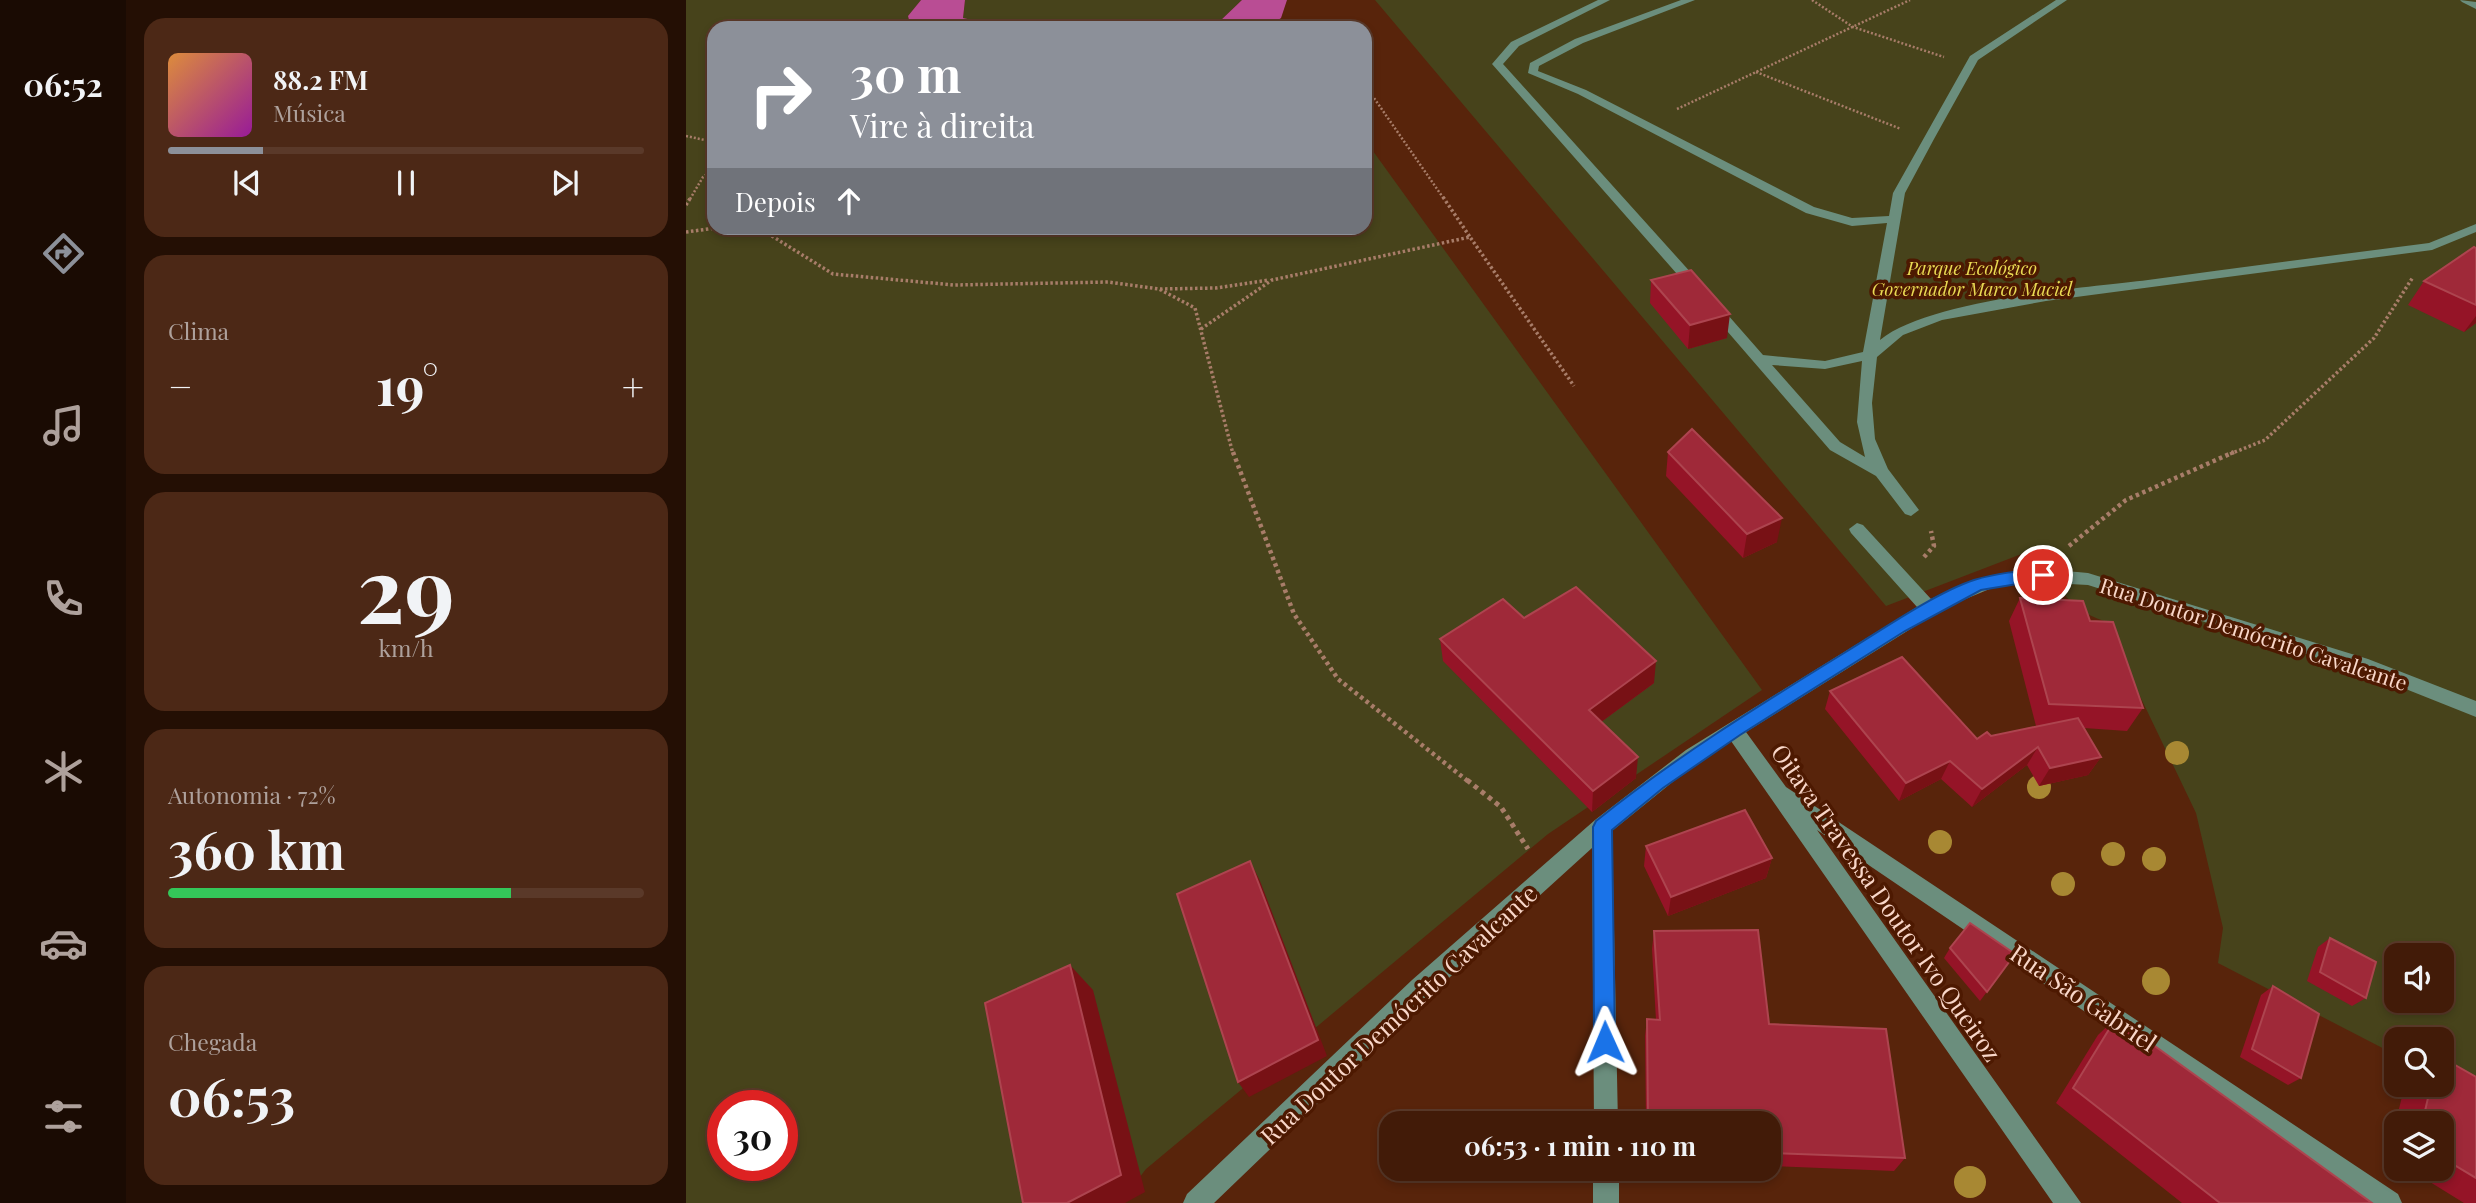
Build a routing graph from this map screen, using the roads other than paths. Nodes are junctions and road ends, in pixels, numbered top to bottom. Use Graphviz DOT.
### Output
graph roads {
  1 [pos="1605,0"];
  2 [pos="1690,0"];
  3 [pos="2062,0"];
  4 [pos="2465,0"];
  5 [pos="2476,6"];
  6 [pos="1894,219"];
  7 [pos="2476,228"];
  8 [pos="1870,355"];
  9 [pos="1759,359"];
  10 [pos="1878,471"];
  11 [pos="1911,510"];
  12 [pos="1857,529"];
  13 [pos="1930,610"];
  14 [pos="2476,709"];
  15 [pos="1734,730"];
  16 [pos="1778,793"];
  17 [pos="1602,827"];
  18 [pos="1606,1111"];
  19 [pos="1606,1181"];
  20 [pos="1196,1203"];
  21 [pos="1606,1203"];
  22 [pos="2068,1203"];
  23 [pos="2389,1203"];
  1 -- 9 [label="street"];
  2 -- 6 [label="street"];
  3 -- 6 [label="street"];
  4 -- 5 [label="street"];
  6 -- 8 [label="street"];
  7 -- 8 [label="street"];
  8 -- 9 [label="street"];
  8 -- 10 [label="street"];
  9 -- 10 [label="street"];
  10 -- 11 [label="street"];
  12 -- 13 [label="street"];
  13 -- 14 [label="street, Rua Doutor Demócrito Cavalcante"];
  13 -- 15 [label="street, Rua Doutor Demócrito Cavalcante"];
  15 -- 16 [label="street, Oitava Travessa Doutor Ivo Queiroz"];
  15 -- 17 [label="street"];
  16 -- 22 [label="street, Oitava Travessa Doutor Ivo Queiroz"];
  16 -- 23 [label="street, Rua São Gabriel"];
  17 -- 18 [label="street"];
  17 -- 20 [label="street, Rua Doutor Demócrito Cavalcante"];
  19 -- 21 [label="street"];
}
